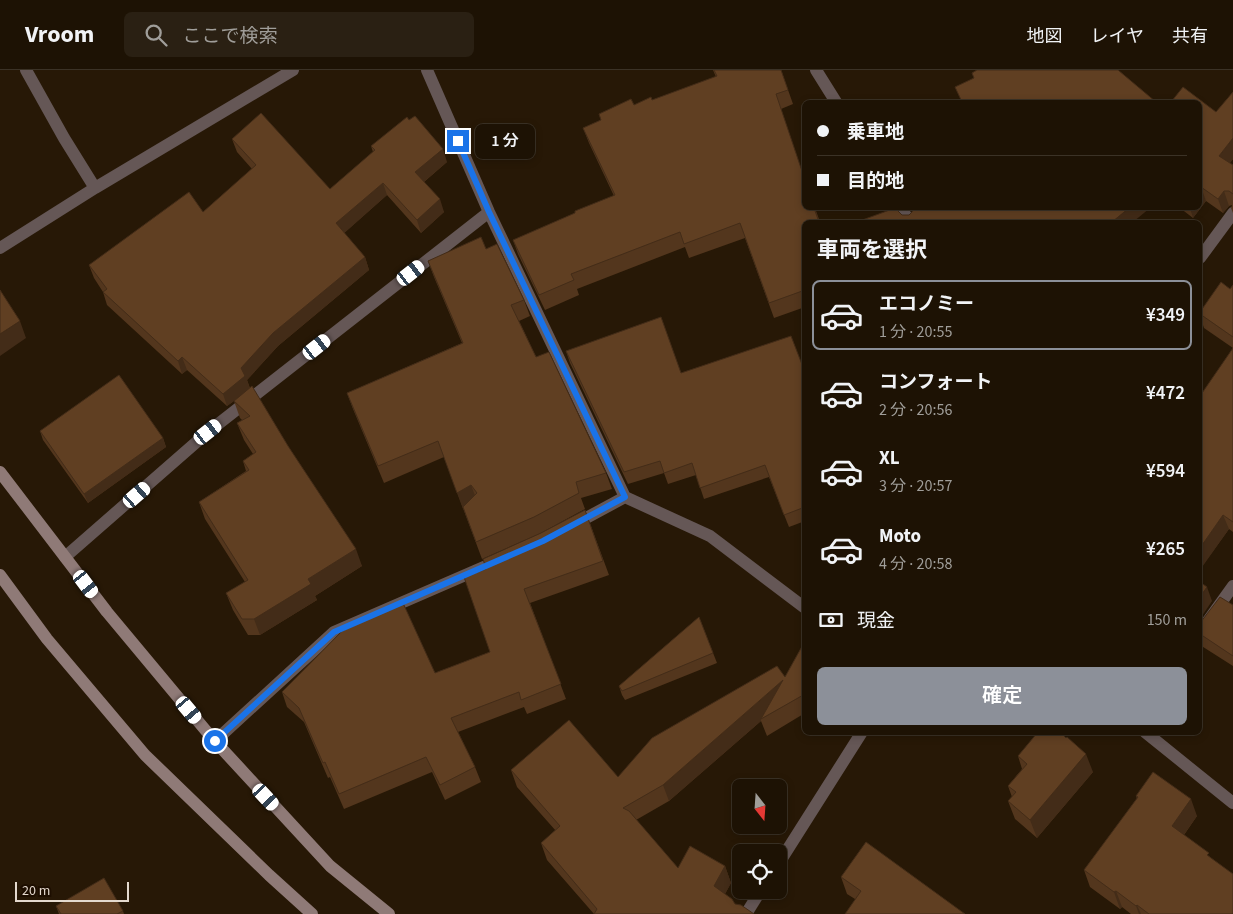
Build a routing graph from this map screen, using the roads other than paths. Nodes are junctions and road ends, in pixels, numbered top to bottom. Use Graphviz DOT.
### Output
graph roads {
  1 [pos="26,70"];
  2 [pos="293,70"];
  3 [pos="427,70"];
  4 [pos="816,70"];
  5 [pos="835,100"];
  6 [pos="95,188"];
  7 [pos="489,212"];
  8 [pos="1233,213"];
  9 [pos="0,248"];
  10 [pos="1202,255"];
  11 [pos="0,472"];
  12 [pos="625,497"];
  13 [pos="568,528"];
  14 [pos="65,557"];
  15 [pos="507,557"];
  16 [pos="0,575"];
  17 [pos="1233,586"];
  18 [pos="802,606"];
  19 [pos="1202,629"];
  20 [pos="860,735"];
  21 [pos="1149,735"];
  22 [pos="215,741"];
  23 [pos="1233,803"];
  24 [pos="787,850"];
  25 [pos="755,899"];
  26 [pos="312,914"];
  27 [pos="389,914"];
  28 [pos="746,914"];
  1 -- 6 [label="street"];
  2 -- 6 [label="street"];
  3 -- 7 [label="street"];
  4 -- 5 [label="street"];
  6 -- 9 [label="street"];
  7 -- 12 [label="street"];
  7 -- 14 [label="street"];
  8 -- 10 [label="street"];
  11 -- 14 [label="street"];
  12 -- 13 [label="street"];
  12 -- 18 [label="street"];
  14 -- 22 [label="street"];
  15 -- 22 [label="street"];
  16 -- 26 [label="street"];
  17 -- 19 [label="street"];
  20 -- 24 [label="street"];
  21 -- 23 [label="street"];
  22 -- 27 [label="street"];
  25 -- 28 [label="street"];
}
